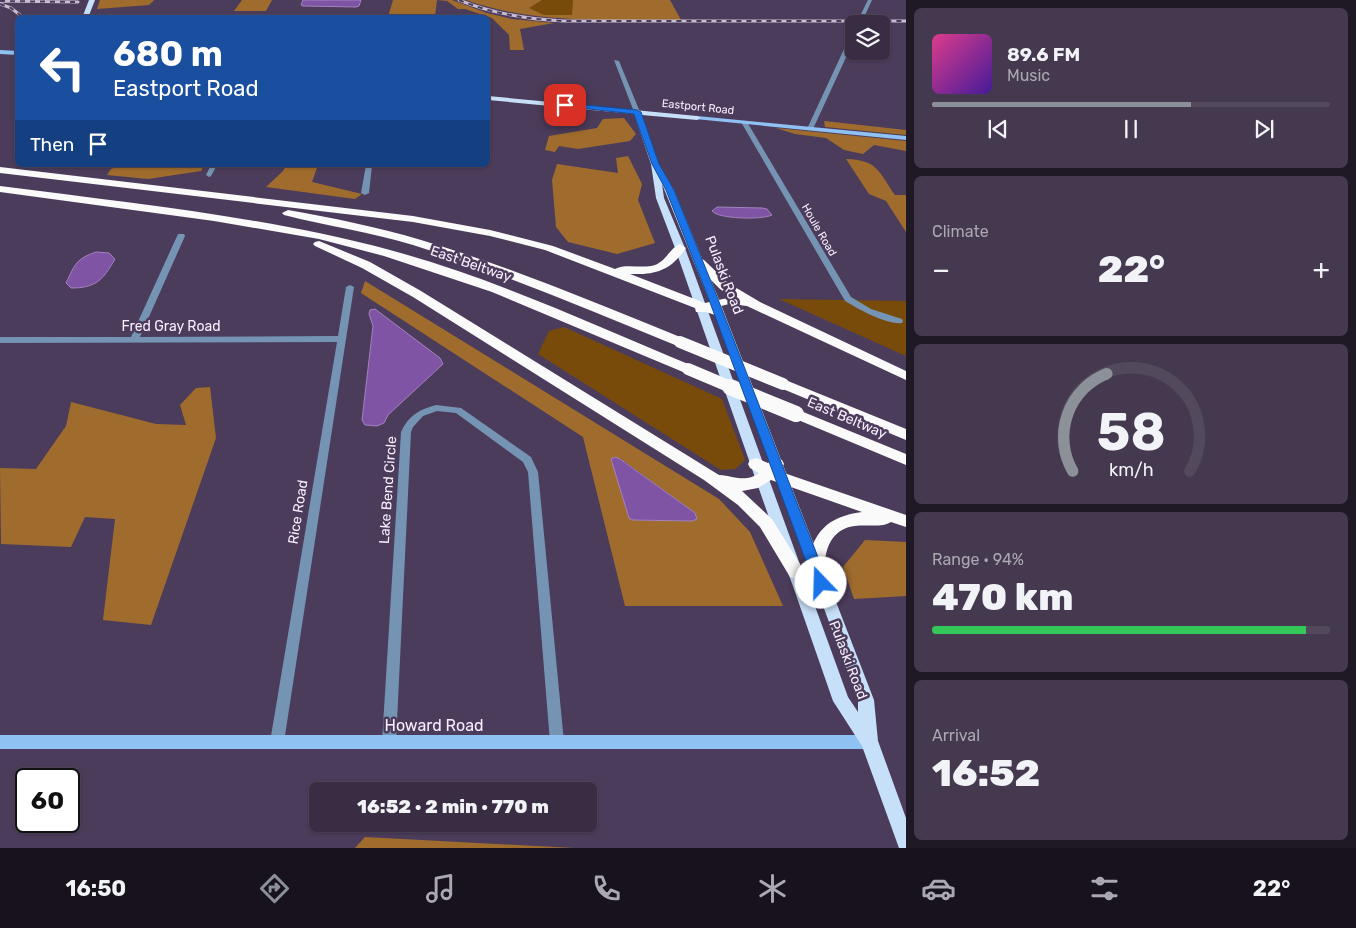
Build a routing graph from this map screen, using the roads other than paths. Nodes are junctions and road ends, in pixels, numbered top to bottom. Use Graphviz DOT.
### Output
graph roads {
  1 [pos="92,0"];
  2 [pos="870,0"];
  3 [pos="86,15"];
  4 [pos="862,15"];
  5 [pos="1,52"];
  6 [pos="15,53"];
  7 [pos="845,53"];
  8 [pos="616,61"];
  9 [pos="490,98"];
  10 [pos="637,112"];
  11 [pos="697,118"];
  12 [pos="744,122"];
  13 [pos="810,129"];
  14 [pos="906,138"];
  15 [pos="655,164"];
  16 [pos="213,167"];
  17 [pos="370,167"];
  18 [pos="0,170"];
  19 [pos="0,174"];
  20 [pos="209,176"];
  21 [pos="0,189"];
  22 [pos="365,193"];
  23 [pos="214,218"];
  24 [pos="181,236"];
  25 [pos="680,248"];
  26 [pos="700,264"];
  27 [pos="603,268"];
  28 [pos="350,287"];
  29 [pos="755,304"];
  30 [pos="708,307"];
  31 [pos="899,322"];
  32 [pos="135,339"];
  33 [pos="341,339"];
  34 [pos="0,340"];
  35 [pos="906,376"];
  36 [pos="906,435"];
  37 [pos="906,460"];
  38 [pos="769,471"];
  39 [pos="710,476"];
  40 [pos="906,521"];
  41 [pos="815,566"];
  42 [pos="796,572"];
  43 [pos="0,742"];
  44 [pos="276,742"];
  45 [pos="389,742"];
  46 [pos="557,742"];
  47 [pos="869,742"];
  48 [pos="906,843"];
  1 -- 3 [label="main road"];
  2 -- 4 [label="street"];
  5 -- 6 [label="street"];
  7 -- 13 [label="street"];
  8 -- 10 [label="street, Pulaski Road"];
  9 -- 10 [label="main road, Eastport Road"];
  10 -- 11 [label="main road, Eastport Road"];
  10 -- 15 [label="main road, Pulaski Road"];
  11 -- 12 [label="street, Eastport Road"];
  12 -- 13 [label="street, Eastport Road"];
  12 -- 31 [label="street, Houle Road"];
  13 -- 14 [label="street, Eastport Road"];
  15 -- 25 [label="main road, Pulaski Road"];
  15 -- 26 [label="main road, Pulaski Road"];
  16 -- 20 [label="street"];
  17 -- 22 [label="street"];
  18 -- 27 [label="highway"];
  19 -- 36 [label="highway, East Beltway, bridge"];
  21 -- 23 [label="highway, East Beltway"];
  23 -- 37 [label="highway, East Beltway, bridge"];
  23 -- 39 [label="highway"];
  24 -- 32 [label="street"];
  25 -- 27 [label="highway"];
  25 -- 30 [label="main road, Pulaski Road"];
  26 -- 29 [label="highway"];
  26 -- 30 [label="main road, Pulaski Road"];
  27 -- 30 [label="highway"];
  28 -- 33 [label="street, Rice Road"];
  29 -- 30 [label="highway"];
  29 -- 35 [label="highway"];
  30 -- 38 [label="main road, Pulaski Road"];
  32 -- 33 [label="street, Fred Gray Road"];
  32 -- 34 [label="street, Fred Gray Road"];
  33 -- 44 [label="street, Rice Road"];
  38 -- 39 [label="highway"];
  38 -- 40 [label="highway"];
  38 -- 41 [label="main road, Pulaski Road"];
  38 -- 42 [label="main road, Pulaski Road"];
  39 -- 42 [label="highway"];
  40 -- 41 [label="highway"];
  41 -- 47 [label="main road, Pulaski Road"];
  42 -- 47 [label="main road, Pulaski Road"];
  43 -- 44 [label="street, Howard Road"];
  44 -- 45 [label="street, Howard Road"];
  45 -- 46 [label="street, Howard Road"];
  45 -- 46 [label="street, Lake Bend Circle"];
  46 -- 47 [label="street, Howard Road"];
  47 -- 48 [label="main road, Pulaski Road"];
}
